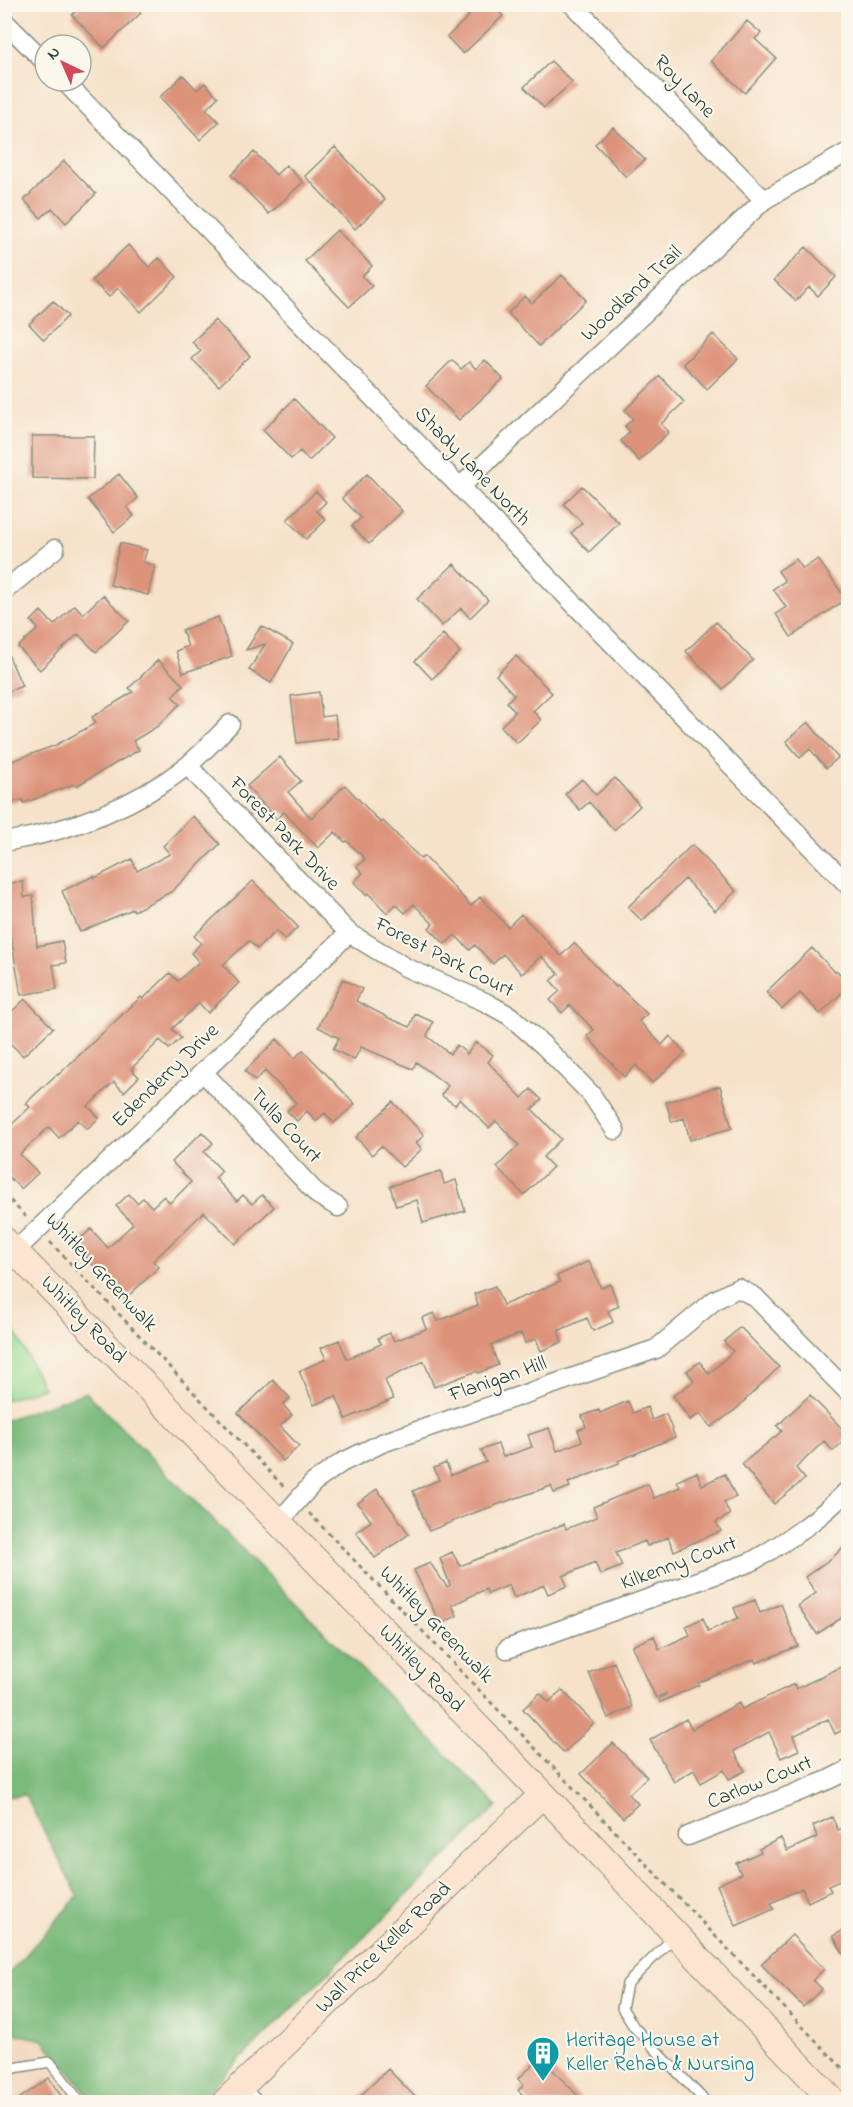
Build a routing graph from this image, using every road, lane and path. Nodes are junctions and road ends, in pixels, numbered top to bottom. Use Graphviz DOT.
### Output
graph roads {
  1 [pos="572,4"];
  2 [pos="4,21"];
  3 [pos="33,50"];
  4 [pos="76,93"];
  5 [pos="849,152"];
  6 [pos="764,200"];
  7 [pos="460,487"];
  8 [pos="55,549"];
  9 [pos="4,591"];
  10 [pos="230,724"];
  11 [pos="188,766"];
  12 [pos="4,842"];
  13 [pos="849,885"];
  14 [pos="349,933"];
  15 [pos="202,1072"];
  16 [pos="615,1130"];
  17 [pos="4,1194"];
  18 [pos="338,1207"];
  19 [pos="38,1229"];
  20 [pos="10,1245"];
  21 [pos="849,1392"];
  22 [pos="849,1490"];
  23 [pos="298,1501"];
  24 [pos="278,1523"];
  25 [pos="507,1649"];
  26 [pos="849,1770"];
  27 [pos="543,1794"];
  28 [pos="688,1836"];
  29 [pos="676,1935"];
  30 [pos="4,2074"];
  31 [pos="849,2074"];
  32 [pos="242,2097"];
  33 [pos="80,2103"];
  34 [pos="706,2103"];
  35 [pos="834,2103"];
  1 -- 6 [label="street, Roy Lane"];
  2 -- 3 [label="street"];
  4 -- 7 [label="street, Shady Lane North"];
  5 -- 6 [label="street, Woodland Trail"];
  6 -- 7 [label="street, Woodland Trail"];
  7 -- 13 [label="street, Shady Lane North"];
  8 -- 9 [label="street"];
  10 -- 11 [label="street"];
  11 -- 12 [label="street"];
  11 -- 14 [label="street, Forest Park Drive"];
  14 -- 15 [label="street, Edenderry Drive"];
  14 -- 16 [label="street, Forest Park Court"];
  15 -- 18 [label="street, Tulla Court"];
  15 -- 19 [label="street, Edenderry Drive"];
  17 -- 19 [label="path, Whitley Greenwalk"];
  19 -- 20 [label="street, Edenderry Drive"];
  19 -- 23 [label="path, Whitley Greenwalk"];
  20 -- 24 [label="street, Whitley Road"];
  21 -- 23 [label="street, Flanigan Hill"];
  22 -- 25 [label="street, Kilkenny Court"];
  23 -- 24 [label="street, Flanigan Hill"];
  23 -- 31 [label="path, Whitley Greenwalk"];
  24 -- 27 [label="street, Whitley Road"];
  26 -- 28 [label="street, Carlow Court"];
  27 -- 29 [label="street, Whitley Road"];
  27 -- 32 [label="street, Wall Price Keller Road"];
  29 -- 34 [label="lane"];
  29 -- 35 [label="street, Whitley Road"];
  30 -- 33 [label="lane"];
}
